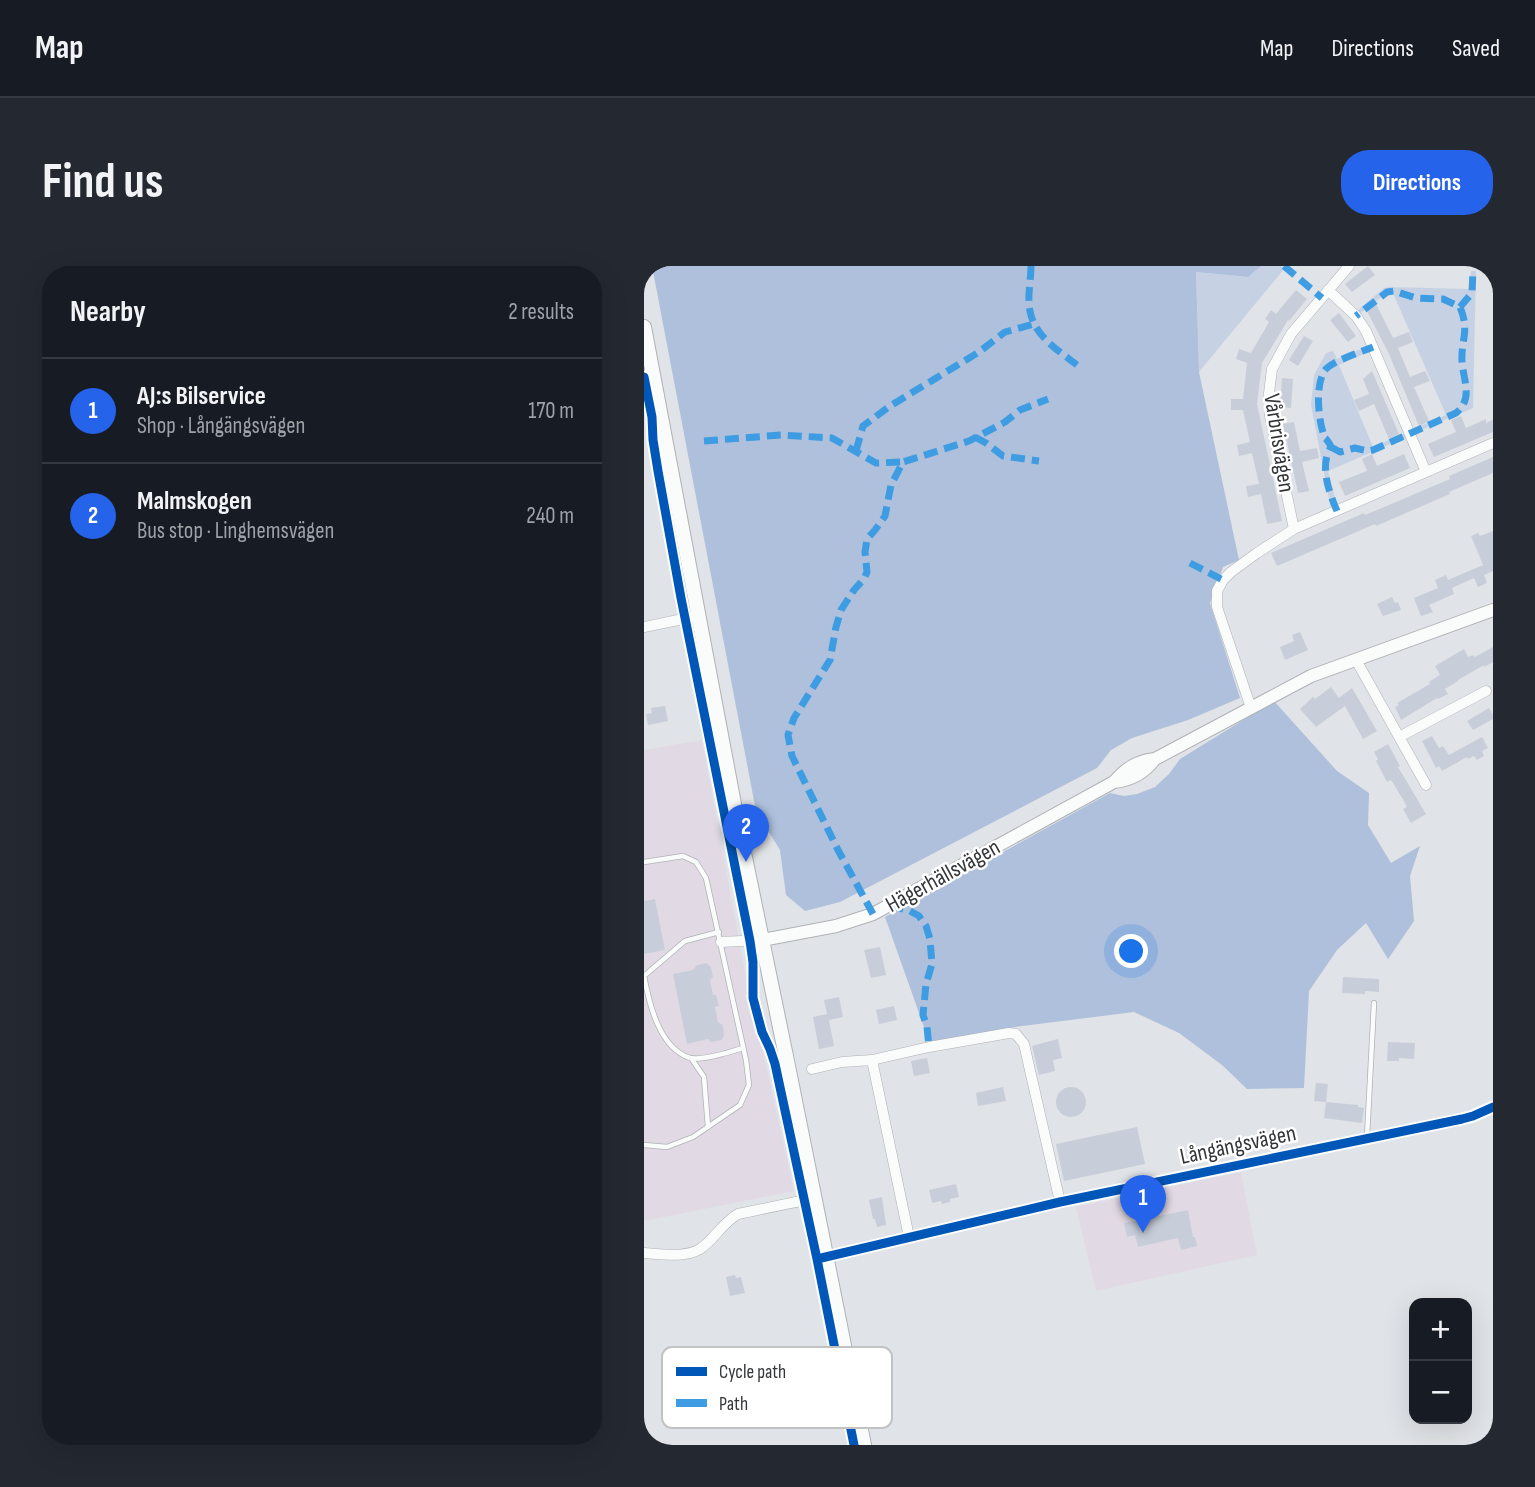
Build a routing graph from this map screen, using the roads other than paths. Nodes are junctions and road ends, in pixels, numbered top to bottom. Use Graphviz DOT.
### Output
graph roads {
  1 [pos="1349,266"];
  2 [pos="1328,290"];
  3 [pos="644,327"];
  4 [pos="1493,443"];
  5 [pos="1426,472"];
  6 [pos="1294,529"];
  7 [pos="1493,610"];
  8 [pos="697,616"];
  9 [pos="644,627"];
  10 [pos="1356,660"];
  11 [pos="1486,691"];
  12 [pos="1251,708"];
  13 [pos="1399,737"];
  14 [pos="1426,785"];
  15 [pos="644,862"];
  16 [pos="720,937"];
  17 [pos="762,940"];
  18 [pos="644,976"];
  19 [pos="1374,1003"];
  20 [pos="743,1048"];
  21 [pos="691,1058"];
  22 [pos="872,1060"];
  23 [pos="812,1069"];
  24 [pos="1493,1107"];
  25 [pos="708,1127"];
  26 [pos="1367,1138"];
  27 [pos="644,1145"];
  28 [pos="815,1198"];
  29 [pos="1060,1202"];
  30 [pos="909,1237"];
  31 [pos="644,1252"];
  32 [pos="827,1257"];
  33 [pos="844,1347"];
  1 -- 2 [label="street, Vårbrisvägen"];
  2 -- 5 [label="street"];
  2 -- 6 [label="street, Vårbrisvägen"];
  3 -- 8 [label="main road"];
  4 -- 5 [label="street, Vårbrisvägen"];
  5 -- 6 [label="street, Vårbrisvägen"];
  6 -- 12 [label="street, Vårbrisvägen"];
  7 -- 10 [label="street, Hägerhällsvägen"];
  8 -- 9 [label="street"];
  8 -- 17 [label="main road"];
  10 -- 12 [label="street, Hägerhällsvägen"];
  10 -- 13 [label="street"];
  11 -- 13 [label="street"];
  12 -- 17 [label="street, Hägerhällsvägen"];
  13 -- 14 [label="street"];
  15 -- 16 [label="lane"];
  16 -- 17 [label="street"];
  16 -- 18 [label="lane"];
  16 -- 20 [label="lane"];
  17 -- 28 [label="main road"];
  18 -- 21 [label="lane"];
  19 -- 26 [label="lane"];
  20 -- 21 [label="lane"];
  20 -- 25 [label="lane"];
  21 -- 25 [label="lane"];
  22 -- 23 [label="street"];
  22 -- 29 [label="street"];
  22 -- 30 [label="street"];
  24 -- 26 [label="street, Långängsvägen"];
  25 -- 27 [label="lane"];
  26 -- 29 [label="street, Långängsvägen"];
  28 -- 31 [label="street"];
  28 -- 32 [label="main road"];
  29 -- 30 [label="street, Långängsvägen"];
  30 -- 32 [label="street, Långängsvägen"];
  32 -- 33 [label="main road"];
}
